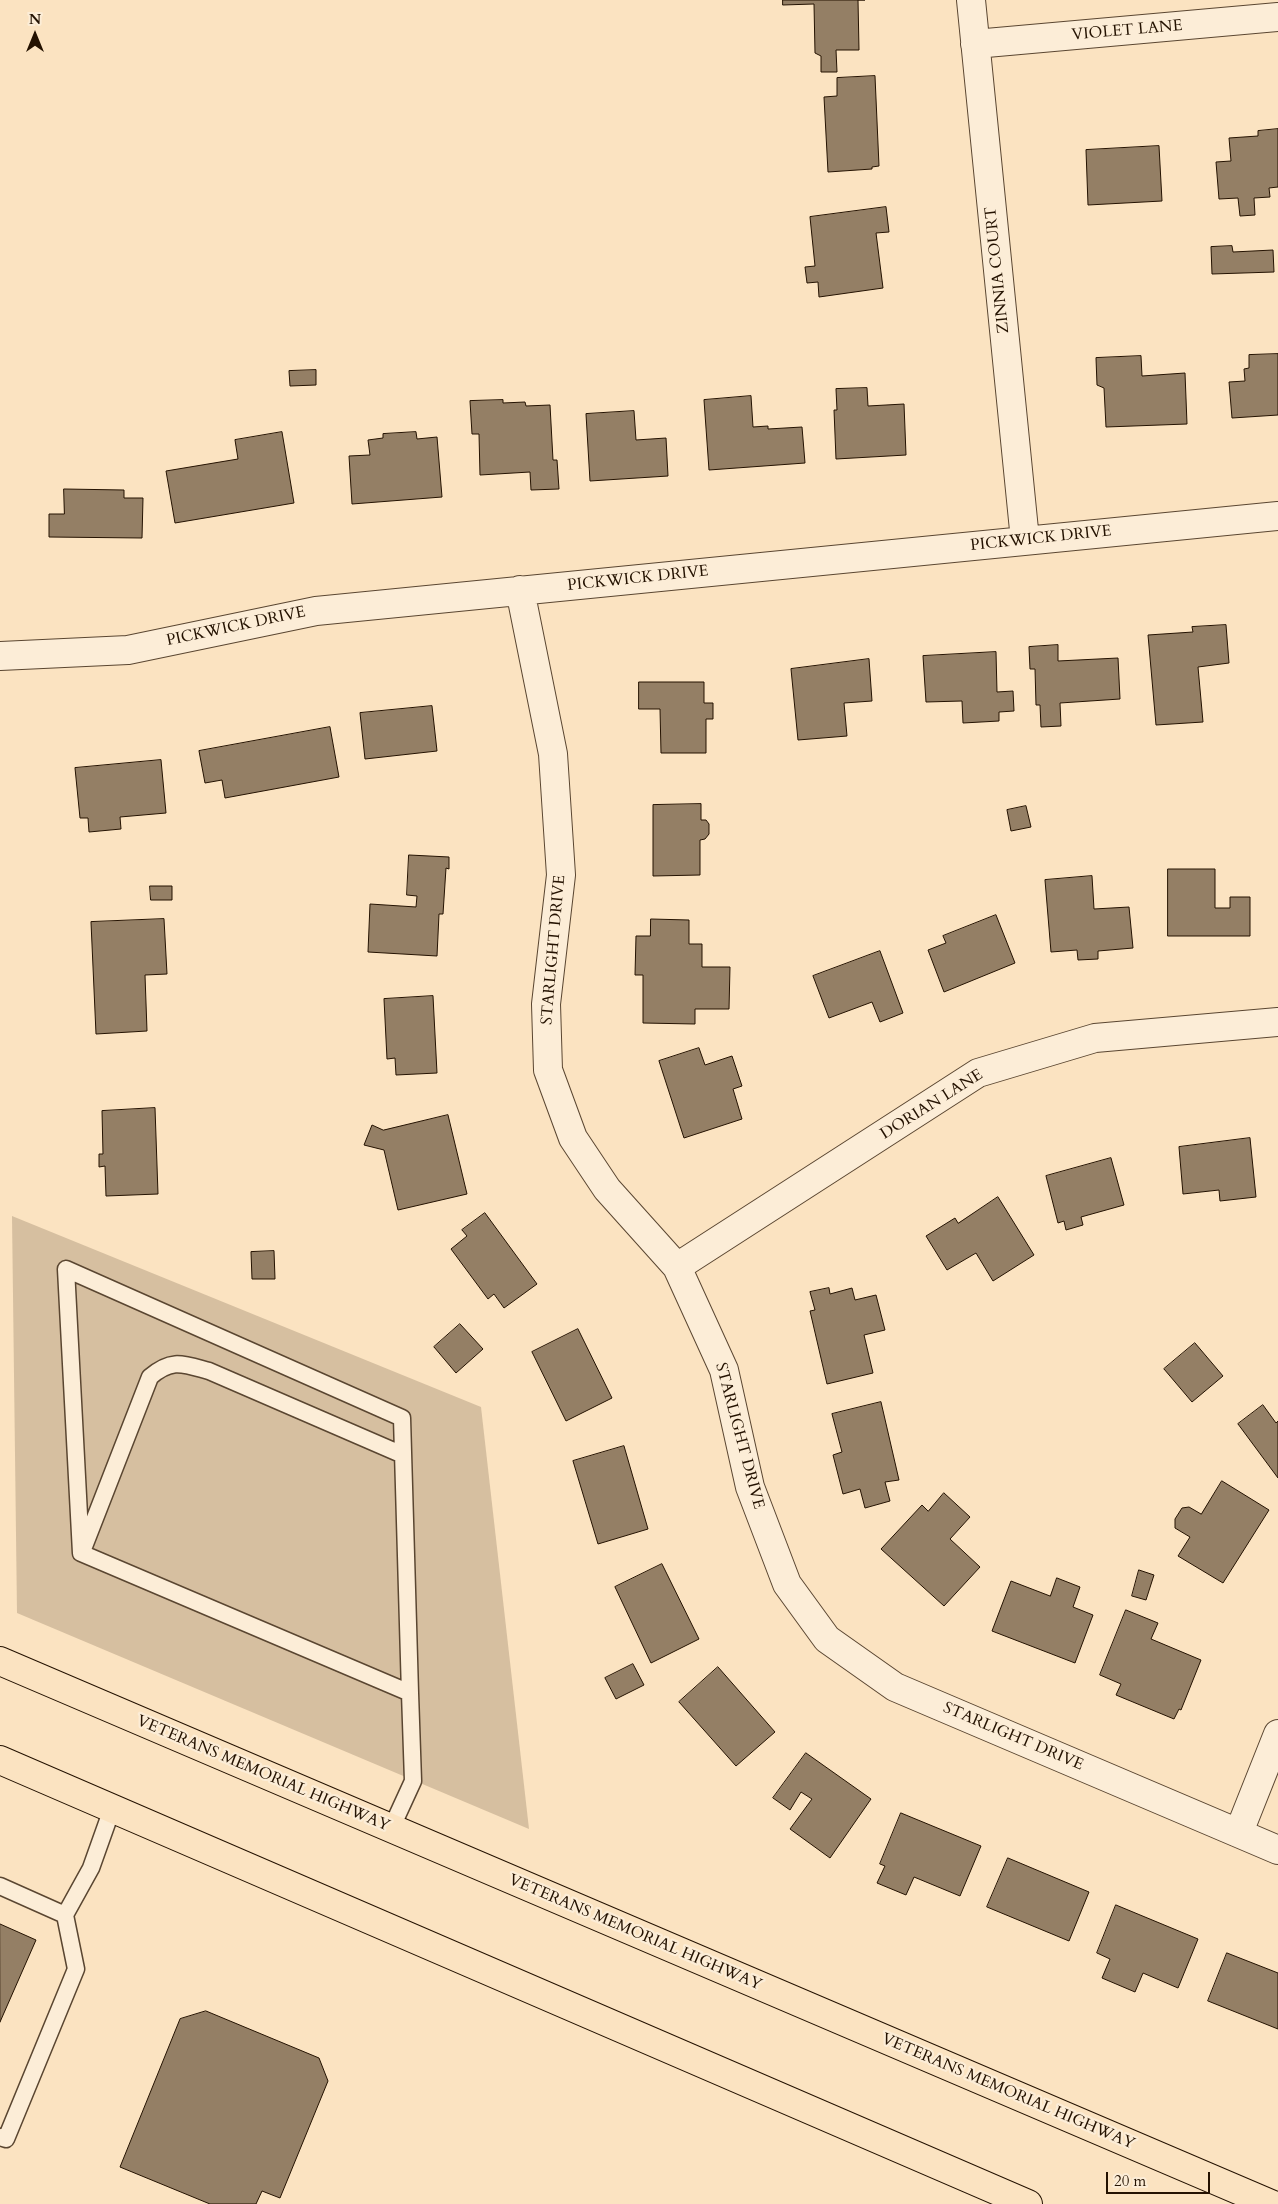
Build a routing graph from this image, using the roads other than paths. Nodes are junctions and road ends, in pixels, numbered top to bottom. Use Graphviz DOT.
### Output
graph roads {
  1 [pos="971,0"];
  2 [pos="1278,18"];
  3 [pos="975,44"];
  4 [pos="1278,516"];
  5 [pos="1025,540"];
  6 [pos="520,590"];
  7 [pos="0,656"];
  8 [pos="1278,1022"];
  9 [pos="677,1267"];
  10 [pos="403,1455"];
  11 [pos="81,1553"];
  12 [pos="0,1662"];
  13 [pos="410,1693"];
  14 [pos="1278,1734"];
  15 [pos="0,1760"];
  16 [pos="112,1809"];
  17 [pos="390,1829"];
  18 [pos="1239,1832"];
  19 [pos="1278,1850"];
  20 [pos="0,1886"];
  21 [pos="65,1915"];
  22 [pos="0,2137"];
  23 [pos="1028,2204"];
  24 [pos="1271,2204"];
  1 -- 3 [label="street, ZINNIA COURT"];
  2 -- 3 [label="street, VIOLET LANE"];
  3 -- 5 [label="street, ZINNIA COURT"];
  4 -- 5 [label="street, PICKWICK DRIVE"];
  5 -- 6 [label="street, PICKWICK DRIVE"];
  6 -- 7 [label="street, PICKWICK DRIVE"];
  6 -- 9 [label="street, STARLIGHT DRIVE"];
  8 -- 9 [label="street, DORIAN LANE"];
  9 -- 18 [label="street, STARLIGHT DRIVE"];
  10 -- 11 [label="lane"];
  10 -- 11 [label="lane"];
  10 -- 13 [label="lane"];
  11 -- 13 [label="lane"];
  12 -- 17 [label="main road, VETERANS MEMORIAL HIGHWAY"];
  13 -- 17 [label="lane"];
  14 -- 18 [label="street"];
  15 -- 16 [label="main road"];
  16 -- 21 [label="lane"];
  16 -- 23 [label="main road"];
  17 -- 24 [label="main road, VETERANS MEMORIAL HIGHWAY"];
  18 -- 19 [label="street, STARLIGHT DRIVE"];
  20 -- 21 [label="lane"];
  21 -- 22 [label="lane"];
}
